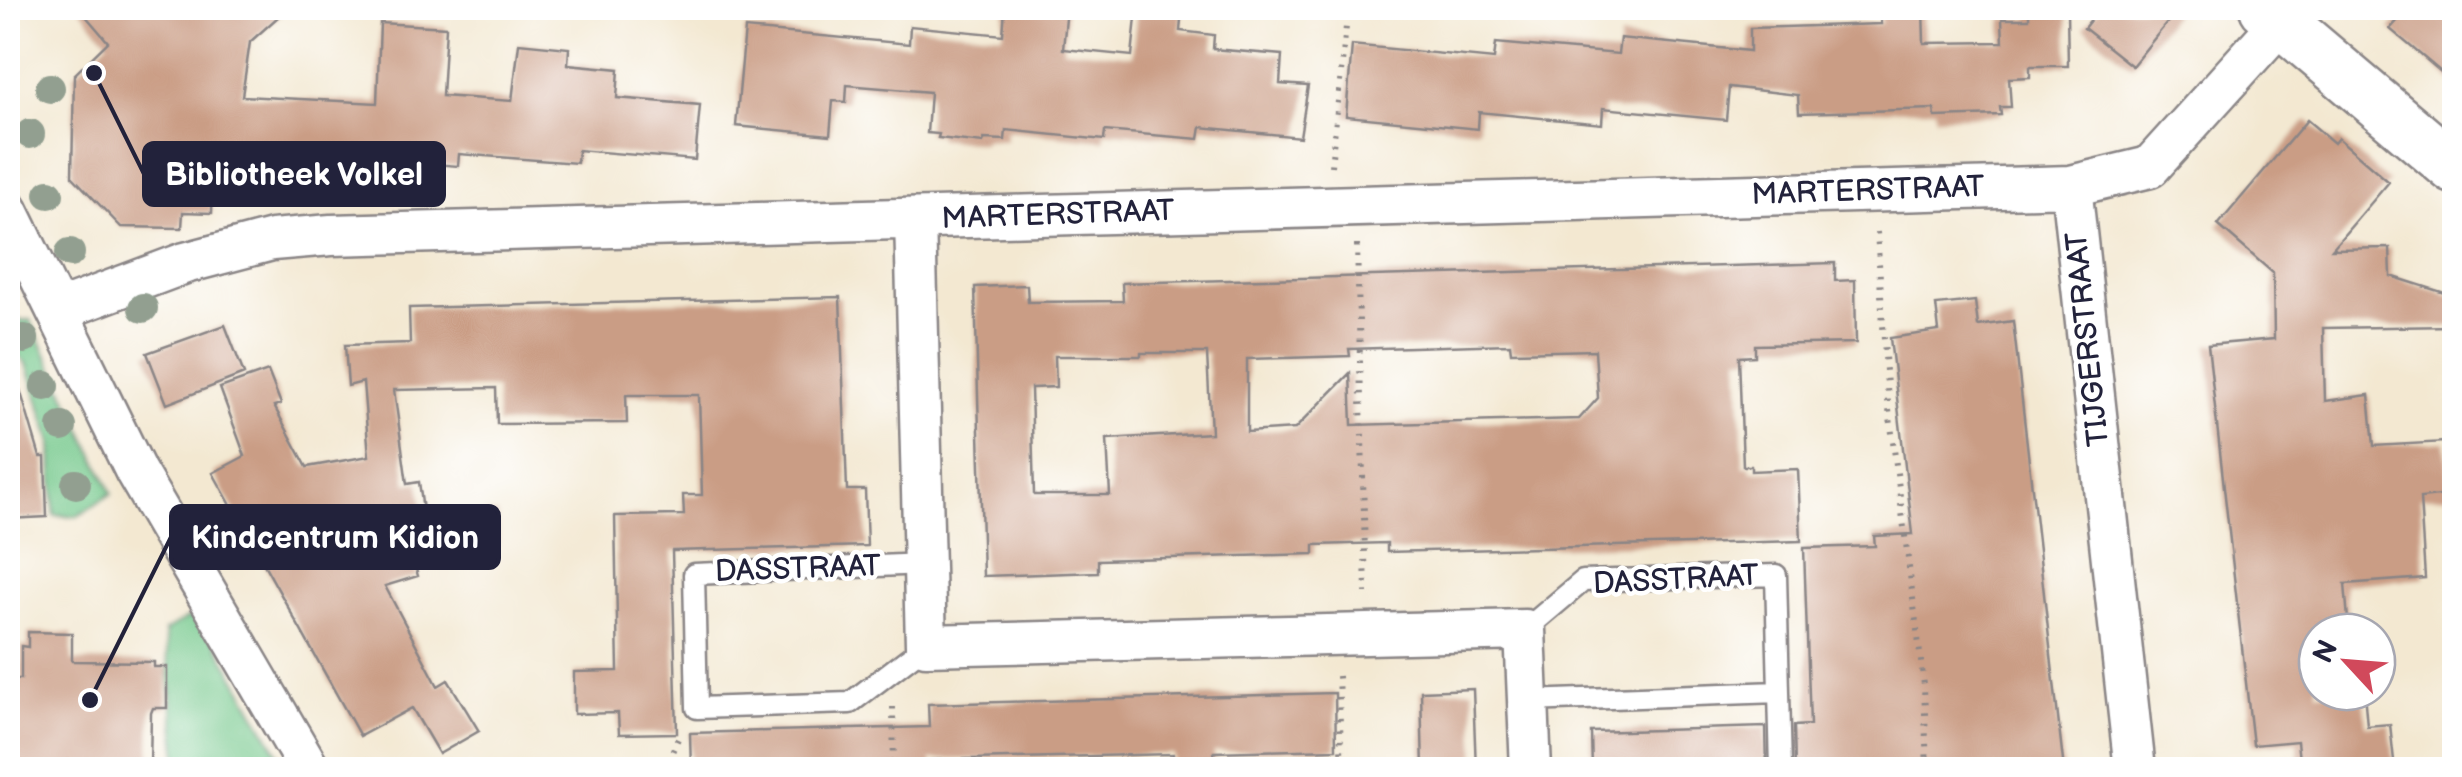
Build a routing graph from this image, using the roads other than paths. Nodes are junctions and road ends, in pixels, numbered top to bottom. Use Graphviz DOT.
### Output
graph roads {
  1 [pos="2273,14"];
  2 [pos="2454,168"];
  3 [pos="2071,186"];
  4 [pos="915,219"];
  5 [pos="12,230"];
  6 [pos="57,311"];
  7 [pos="924,564"];
  8 [pos="1525,630"];
  9 [pos="926,644"];
  10 [pos="1778,692"];
  11 [pos="1528,701"];
  12 [pos="310,770"];
  13 [pos="1530,770"];
  14 [pos="1781,770"];
  15 [pos="2136,770"];
  1 -- 2 [label="street"];
  1 -- 3 [label="street"];
  3 -- 4 [label="street, MARTERSTRAAT"];
  3 -- 15 [label="street, TIJGERSTRAAT"];
  4 -- 6 [label="street, MARTERSTRAAT"];
  4 -- 7 [label="street, DASSTRAAT"];
  5 -- 6 [label="street"];
  6 -- 12 [label="street"];
  7 -- 9 [label="street, DASSTRAAT"];
  7 -- 9 [label="lane, DASSTRAAT"];
  8 -- 9 [label="street"];
  8 -- 10 [label="lane, DASSTRAAT"];
  8 -- 11 [label="street"];
  10 -- 11 [label="lane"];
  10 -- 14 [label="lane"];
  11 -- 13 [label="street"];
}
